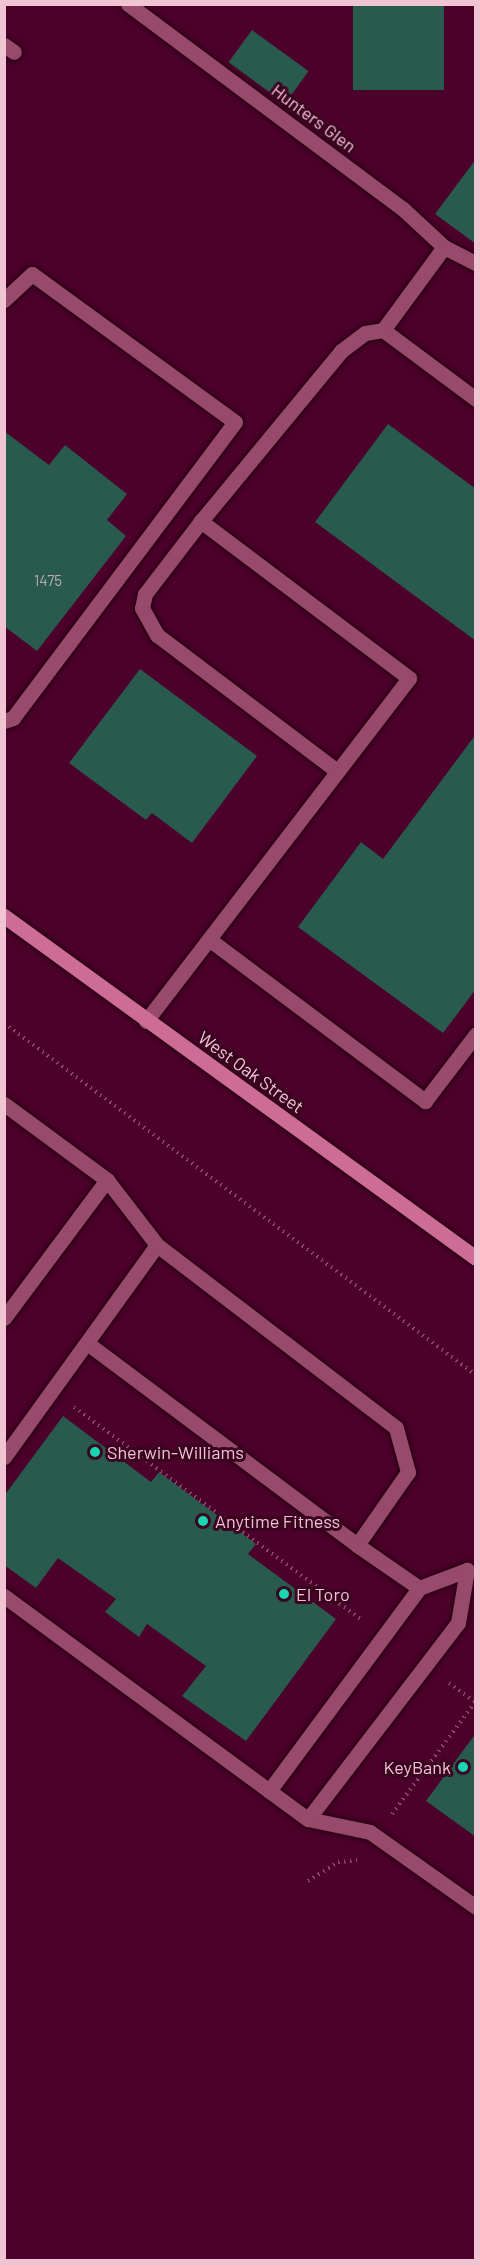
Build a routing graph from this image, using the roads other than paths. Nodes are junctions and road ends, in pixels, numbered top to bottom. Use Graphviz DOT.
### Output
graph roads {
  1 [pos="128,4"];
  2 [pos="444,248"];
  3 [pos="476,263"];
  4 [pos="4,300"];
  5 [pos="383,330"];
  6 [pos="476,399"];
  7 [pos="201,521"];
  8 [pos="4,720"];
  9 [pos="337,771"];
  10 [pos="4,916"];
  11 [pos="210,940"];
  12 [pos="146,1021"];
  13 [pos="476,1034"];
  14 [pos="4,1104"];
  15 [pos="106,1180"];
  16 [pos="158,1245"];
  17 [pos="476,1258"];
  18 [pos="4,1318"];
  19 [pos="87,1343"];
  20 [pos="4,1457"];
  21 [pos="357,1545"];
  22 [pos="473,1568"];
  23 [pos="419,1588"];
  24 [pos="4,1596"];
  25 [pos="269,1791"];
  26 [pos="308,1819"];
  27 [pos="476,1908"];
  1 -- 2 [label="street, Hunters Glen"];
  2 -- 3 [label="street, Hunters Glen"];
  2 -- 5 [label="street"];
  4 -- 8 [label="street"];
  5 -- 6 [label="street"];
  5 -- 7 [label="street"];
  7 -- 9 [label="street"];
  7 -- 9 [label="street"];
  9 -- 11 [label="street"];
  10 -- 12 [label="main road, West Oak Street"];
  11 -- 12 [label="street"];
  11 -- 13 [label="street"];
  12 -- 17 [label="main road, West Oak Street"];
  14 -- 15 [label="street"];
  15 -- 16 [label="street"];
  15 -- 18 [label="street"];
  16 -- 19 [label="street"];
  16 -- 21 [label="street"];
  19 -- 20 [label="street"];
  19 -- 21 [label="street"];
  21 -- 23 [label="street"];
  22 -- 23 [label="street"];
  22 -- 26 [label="street"];
  23 -- 25 [label="street"];
  24 -- 25 [label="street"];
  25 -- 26 [label="street"];
  26 -- 27 [label="street"];
}
